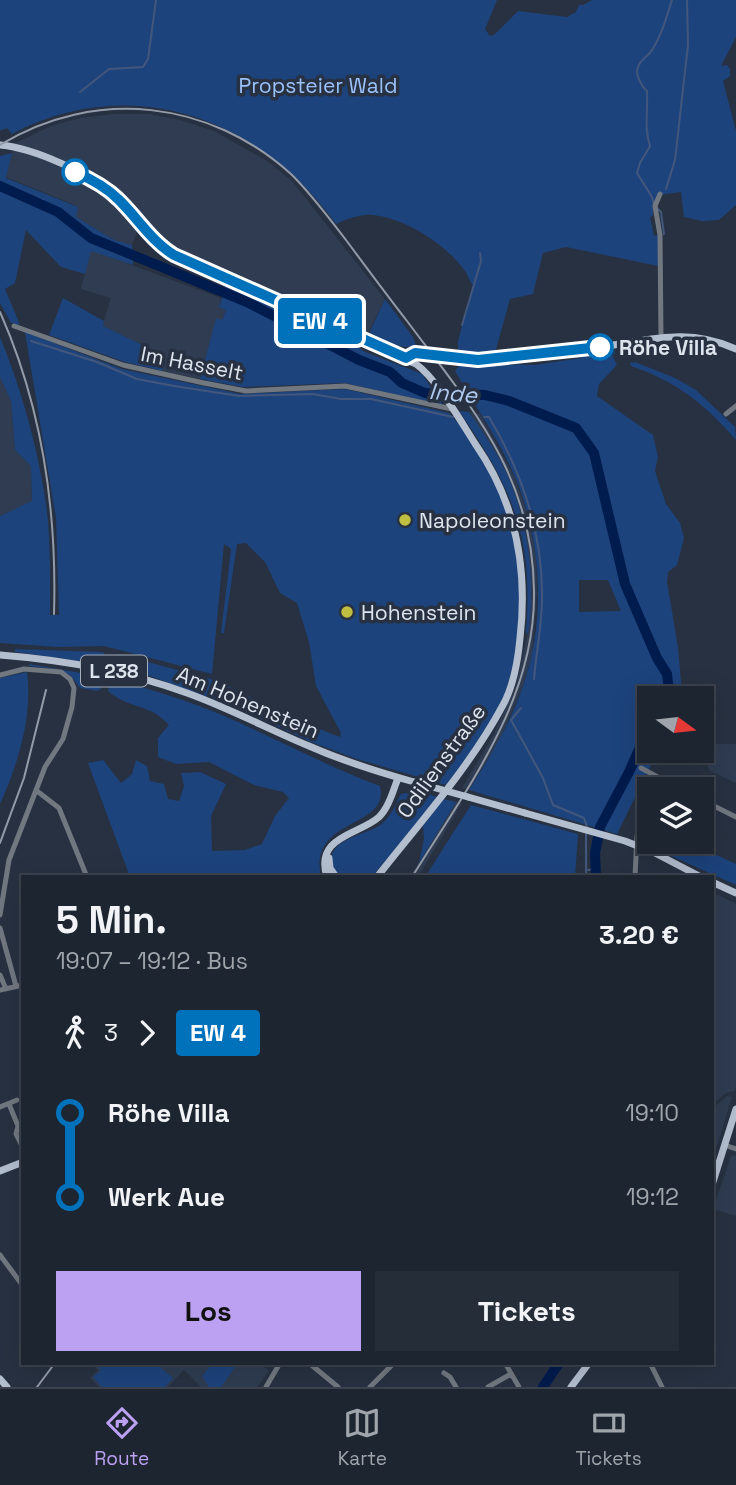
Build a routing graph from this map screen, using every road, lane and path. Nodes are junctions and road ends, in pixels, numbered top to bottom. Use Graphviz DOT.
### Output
graph roads {
  1 [pos="0,145"];
  2 [pos="660,194"];
  3 [pos="14,326"];
  4 [pos="661,336"];
  5 [pos="736,349"];
  6 [pos="422,353"];
  7 [pos="406,358"];
  8 [pos="424,369"];
  9 [pos="736,406"];
  10 [pos="454,412"];
  11 [pos="726,414"];
  12 [pos="0,655"];
  13 [pos="0,675"];
  14 [pos="641,768"];
  15 [pos="657,777"];
  16 [pos="398,778"];
  17 [pos="37,791"];
  18 [pos="714,806"];
  19 [pos="736,817"];
  20 [pos="637,836"];
  21 [pos="329,850"];
  22 [pos="86,875"];
  23 [pos="327,875"];
  24 [pos="335,875"];
  25 [pos="379,875"];
  26 [pos="635,875"];
  27 [pos="697,875"];
  28 [pos="714,884"];
  29 [pos="736,893"];
  30 [pos="0,915"];
  31 [pos="0,928"];
  32 [pos="0,975"];
  33 [pos="20,986"];
  34 [pos="3,989"];
  35 [pos="17,1100"];
  36 [pos="10,1105"];
  37 [pos="0,1107"];
  38 [pos="736,1110"];
  39 [pos="21,1144"];
  40 [pos="724,1145"];
  41 [pos="736,1149"];
  42 [pos="21,1163"];
  43 [pos="0,1171"];
  44 [pos="714,1178"];
  45 [pos="0,1255"];
  46 [pos="21,1283"];
  47 [pos="279,1365"];
  48 [pos="311,1365"];
  49 [pos="392,1365"];
  50 [pos="506,1365"];
  51 [pos="588,1365"];
  52 [pos="651,1365"];
  53 [pos="444,1373"];
  54 [pos="511,1374"];
  55 [pos="0,1379"];
  56 [pos="7,1387"];
  57 [pos="266,1387"];
  58 [pos="338,1387"];
  59 [pos="370,1387"];
  60 [pos="456,1387"];
  61 [pos="488,1387"];
  62 [pos="519,1387"];
  63 [pos="571,1387"];
  64 [pos="662,1387"];
  1 -- 7 [label="main road, Odilienstraße"];
  2 -- 4 [label="street"];
  3 -- 10 [label="street, Im Hasselt"];
  4 -- 5 [label="main road"];
  4 -- 6 [label="main road"];
  6 -- 7 [label="main road"];
  6 -- 8 [label="main road"];
  7 -- 8 [label="main road, Odilienstraße"];
  8 -- 10 [label="main road, Odilienstraße"];
  9 -- 11 [label="street"];
  10 -- 25 [label="main road, Odilienstraße"];
  12 -- 16 [label="main road, Am Hohenstein / L 238"];
  13 -- 17 [label="street"];
  14 -- 15 [label="street"];
  16 -- 21 [label="main road"];
  16 -- 27 [label="main road, Am Hohenstein / L 238, bridge"];
  17 -- 22 [label="street"];
  17 -- 30 [label="street"];
  18 -- 19 [label="street"];
  20 -- 26 [label="street"];
  21 -- 23 [label="main road"];
  21 -- 24 [label="main road"];
  28 -- 29 [label="main road"];
  31 -- 33 [label="street"];
  32 -- 34 [label="street"];
  33 -- 34 [label="street"];
  35 -- 36 [label="street"];
  36 -- 37 [label="street"];
  36 -- 39 [label="street"];
  38 -- 40 [label="main road"];
  40 -- 41 [label="street"];
  40 -- 44 [label="main road"];
  42 -- 43 [label="main road"];
  45 -- 46 [label="street"];
  47 -- 57 [label="street"];
  48 -- 58 [label="street"];
  49 -- 59 [label="street"];
  50 -- 54 [label="street"];
  51 -- 63 [label="main road"];
  52 -- 64 [label="street"];
  53 -- 60 [label="street"];
  54 -- 61 [label="street"];
  54 -- 62 [label="street"];
  55 -- 56 [label="main road"];
}
